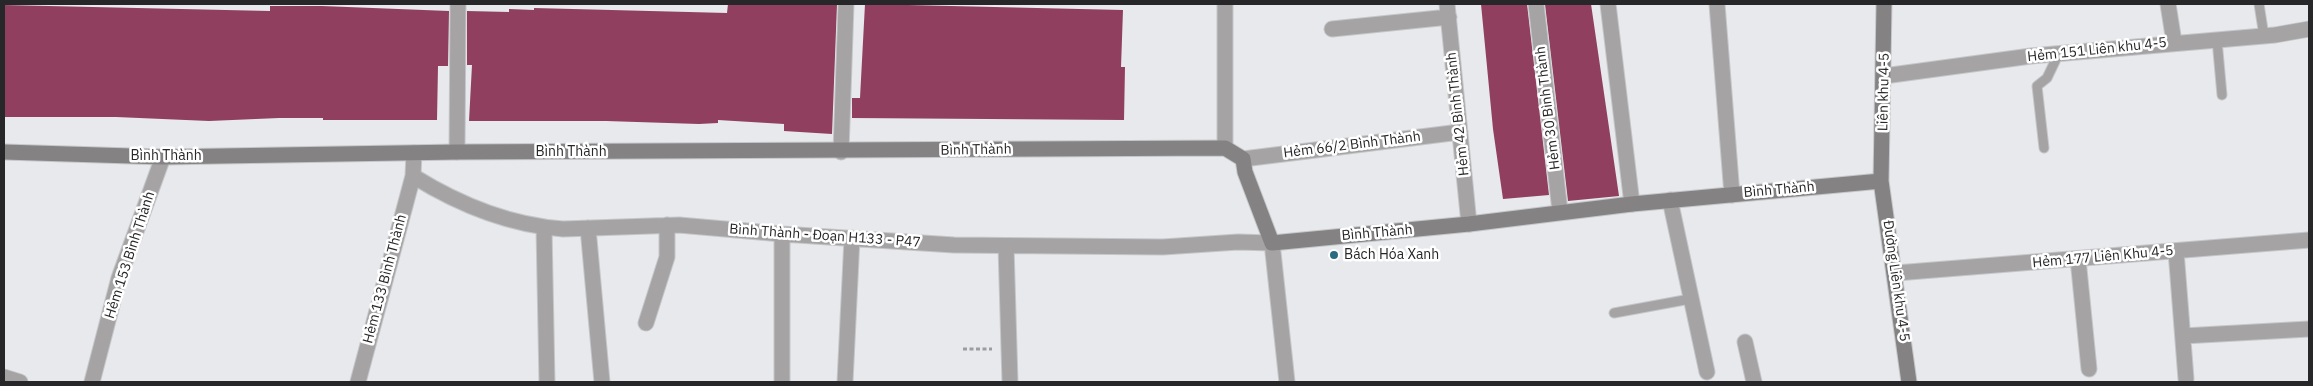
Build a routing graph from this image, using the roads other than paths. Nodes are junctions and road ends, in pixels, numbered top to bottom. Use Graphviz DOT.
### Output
graph roads {
  1 [pos="458,4"];
  2 [pos="846,4"];
  3 [pos="1225,4"];
  4 [pos="1536,4"];
  5 [pos="1608,4"];
  6 [pos="1717,4"];
  7 [pos="1884,4"];
  8 [pos="2168,4"];
  9 [pos="2259,4"];
  10 [pos="1448,10"];
  11 [pos="1332,29"];
  12 [pos="2309,29"];
  13 [pos="2264,36"];
  14 [pos="2217,40"];
  15 [pos="2174,42"];
  16 [pos="2059,54"];
  17 [pos="1884,76"];
  18 [pos="2222,95"];
  19 [pos="1460,132"];
  20 [pos="1225,148"];
  21 [pos="2044,148"];
  22 [pos="4,152"];
  23 [pos="457,152"];
  24 [pos="841,152"];
  25 [pos="414,153"];
  26 [pos="163,157"];
  27 [pos="1243,159"];
  28 [pos="413,176"];
  29 [pos="1882,181"];
  30 [pos="1732,195"];
  31 [pos="1670,200"];
  32 [pos="1632,204"];
  33 [pos="1560,211"];
  34 [pos="1469,224"];
  35 [pos="667,225"];
  36 [pos="544,228"];
  37 [pos="588,228"];
  38 [pos="782,234"];
  39 [pos="852,238"];
  40 [pos="2309,240"];
  41 [pos="1272,243"];
  42 [pos="1006,246"];
  43 [pos="2176,251"];
  44 [pos="2078,259"];
  45 [pos="1896,273"];
  46 [pos="1690,299"];
  47 [pos="1614,313"];
  48 [pos="646,323"];
  49 [pos="2309,329"];
  50 [pos="2183,336"];
  51 [pos="1745,342"];
  52 [pos="2089,369"];
  53 [pos="1707,372"];
  54 [pos="4,377"];
  55 [pos="2186,379"];
  56 [pos="20,382"];
  57 [pos="92,382"];
  58 [pos="358,382"];
  59 [pos="547,382"];
  60 [pos="602,382"];
  61 [pos="782,382"];
  62 [pos="845,382"];
  63 [pos="1010,382"];
  64 [pos="1287,382"];
  65 [pos="1754,382"];
  66 [pos="1909,382"];
  1 -- 23 [label="street"];
  2 -- 24 [label="street"];
  3 -- 20 [label="street"];
  4 -- 33 [label="street, Hẻm 30 Bình Thành"];
  5 -- 32 [label="street"];
  6 -- 30 [label="street"];
  7 -- 17 [label="street, Liên khu 4-5"];
  8 -- 15 [label="street"];
  9 -- 13 [label="lane"];
  10 -- 11 [label="street"];
  10 -- 19 [label="street, Hẻm 42 Bình Thành"];
  12 -- 13 [label="street, Hẻm 151 Liên khu 4-5"];
  13 -- 14 [label="street, Hẻm 151 Liên khu 4-5"];
  14 -- 15 [label="street, Hẻm 151 Liên khu 4-5"];
  14 -- 18 [label="lane"];
  15 -- 16 [label="street, Hẻm 151 Liên khu 4-5"];
  16 -- 17 [label="street, Hẻm 151 Liên khu 4-5"];
  16 -- 21 [label="lane"];
  17 -- 29 [label="street, Liên khu 4-5"];
  19 -- 27 [label="street, Hẻm 66/2 Bình Thành"];
  19 -- 34 [label="street, Hẻm 42 Bình Thành"];
  20 -- 24 [label="street, Bình Thành"];
  20 -- 27 [label="street"];
  22 -- 26 [label="street, Bình Thành"];
  23 -- 24 [label="street, Bình Thành"];
  23 -- 25 [label="street, Bình Thành"];
  25 -- 26 [label="street, Bình Thành"];
  25 -- 28 [label="street"];
  26 -- 57 [label="street, Hẻm 153 Bình Thành"];
  27 -- 41 [label="street"];
  28 -- 36 [label="street, Bình Thành - Đoạn H133 - P47"];
  28 -- 58 [label="street, Hẻm 133 Bình Thành"];
  29 -- 30 [label="street, Bình Thành"];
  29 -- 45 [label="street, Đường Liên khu 4-5"];
  30 -- 31 [label="street, Bình Thành"];
  31 -- 32 [label="street, Bình Thành"];
  31 -- 46 [label="street"];
  32 -- 33 [label="street, Bình Thành"];
  33 -- 34 [label="street, Bình Thành"];
  34 -- 41 [label="street, Bình Thành"];
  35 -- 37 [label="street, Bình Thành - Đoạn H133 - P47"];
  35 -- 38 [label="street, Bình Thành - Đoạn H133 - P47"];
  35 -- 48 [label="street"];
  36 -- 37 [label="street, Bình Thành - Đoạn H133 - P47"];
  36 -- 59 [label="street"];
  37 -- 60 [label="street"];
  38 -- 39 [label="street, Bình Thành - Đoạn H133 - P47"];
  38 -- 61 [label="street"];
  39 -- 42 [label="street, Bình Thành - Đoạn H133 - P47"];
  39 -- 62 [label="street"];
  40 -- 43 [label="street, Hẻm 177 Liên Khu 4-5"];
  41 -- 42 [label="street, Bình Thành - Đoạn H133 - P47"];
  41 -- 64 [label="street"];
  42 -- 63 [label="street"];
  43 -- 44 [label="street, Hẻm 177 Liên Khu 4-5"];
  43 -- 50 [label="street"];
  44 -- 45 [label="street, Hẻm 177 Liên Khu 4-5"];
  44 -- 52 [label="street"];
  45 -- 66 [label="street, Đường Liên khu 4-5"];
  46 -- 47 [label="lane"];
  46 -- 53 [label="street"];
  49 -- 50 [label="street"];
  50 -- 55 [label="street"];
  51 -- 65 [label="street"];
  54 -- 56 [label="street"];
}
